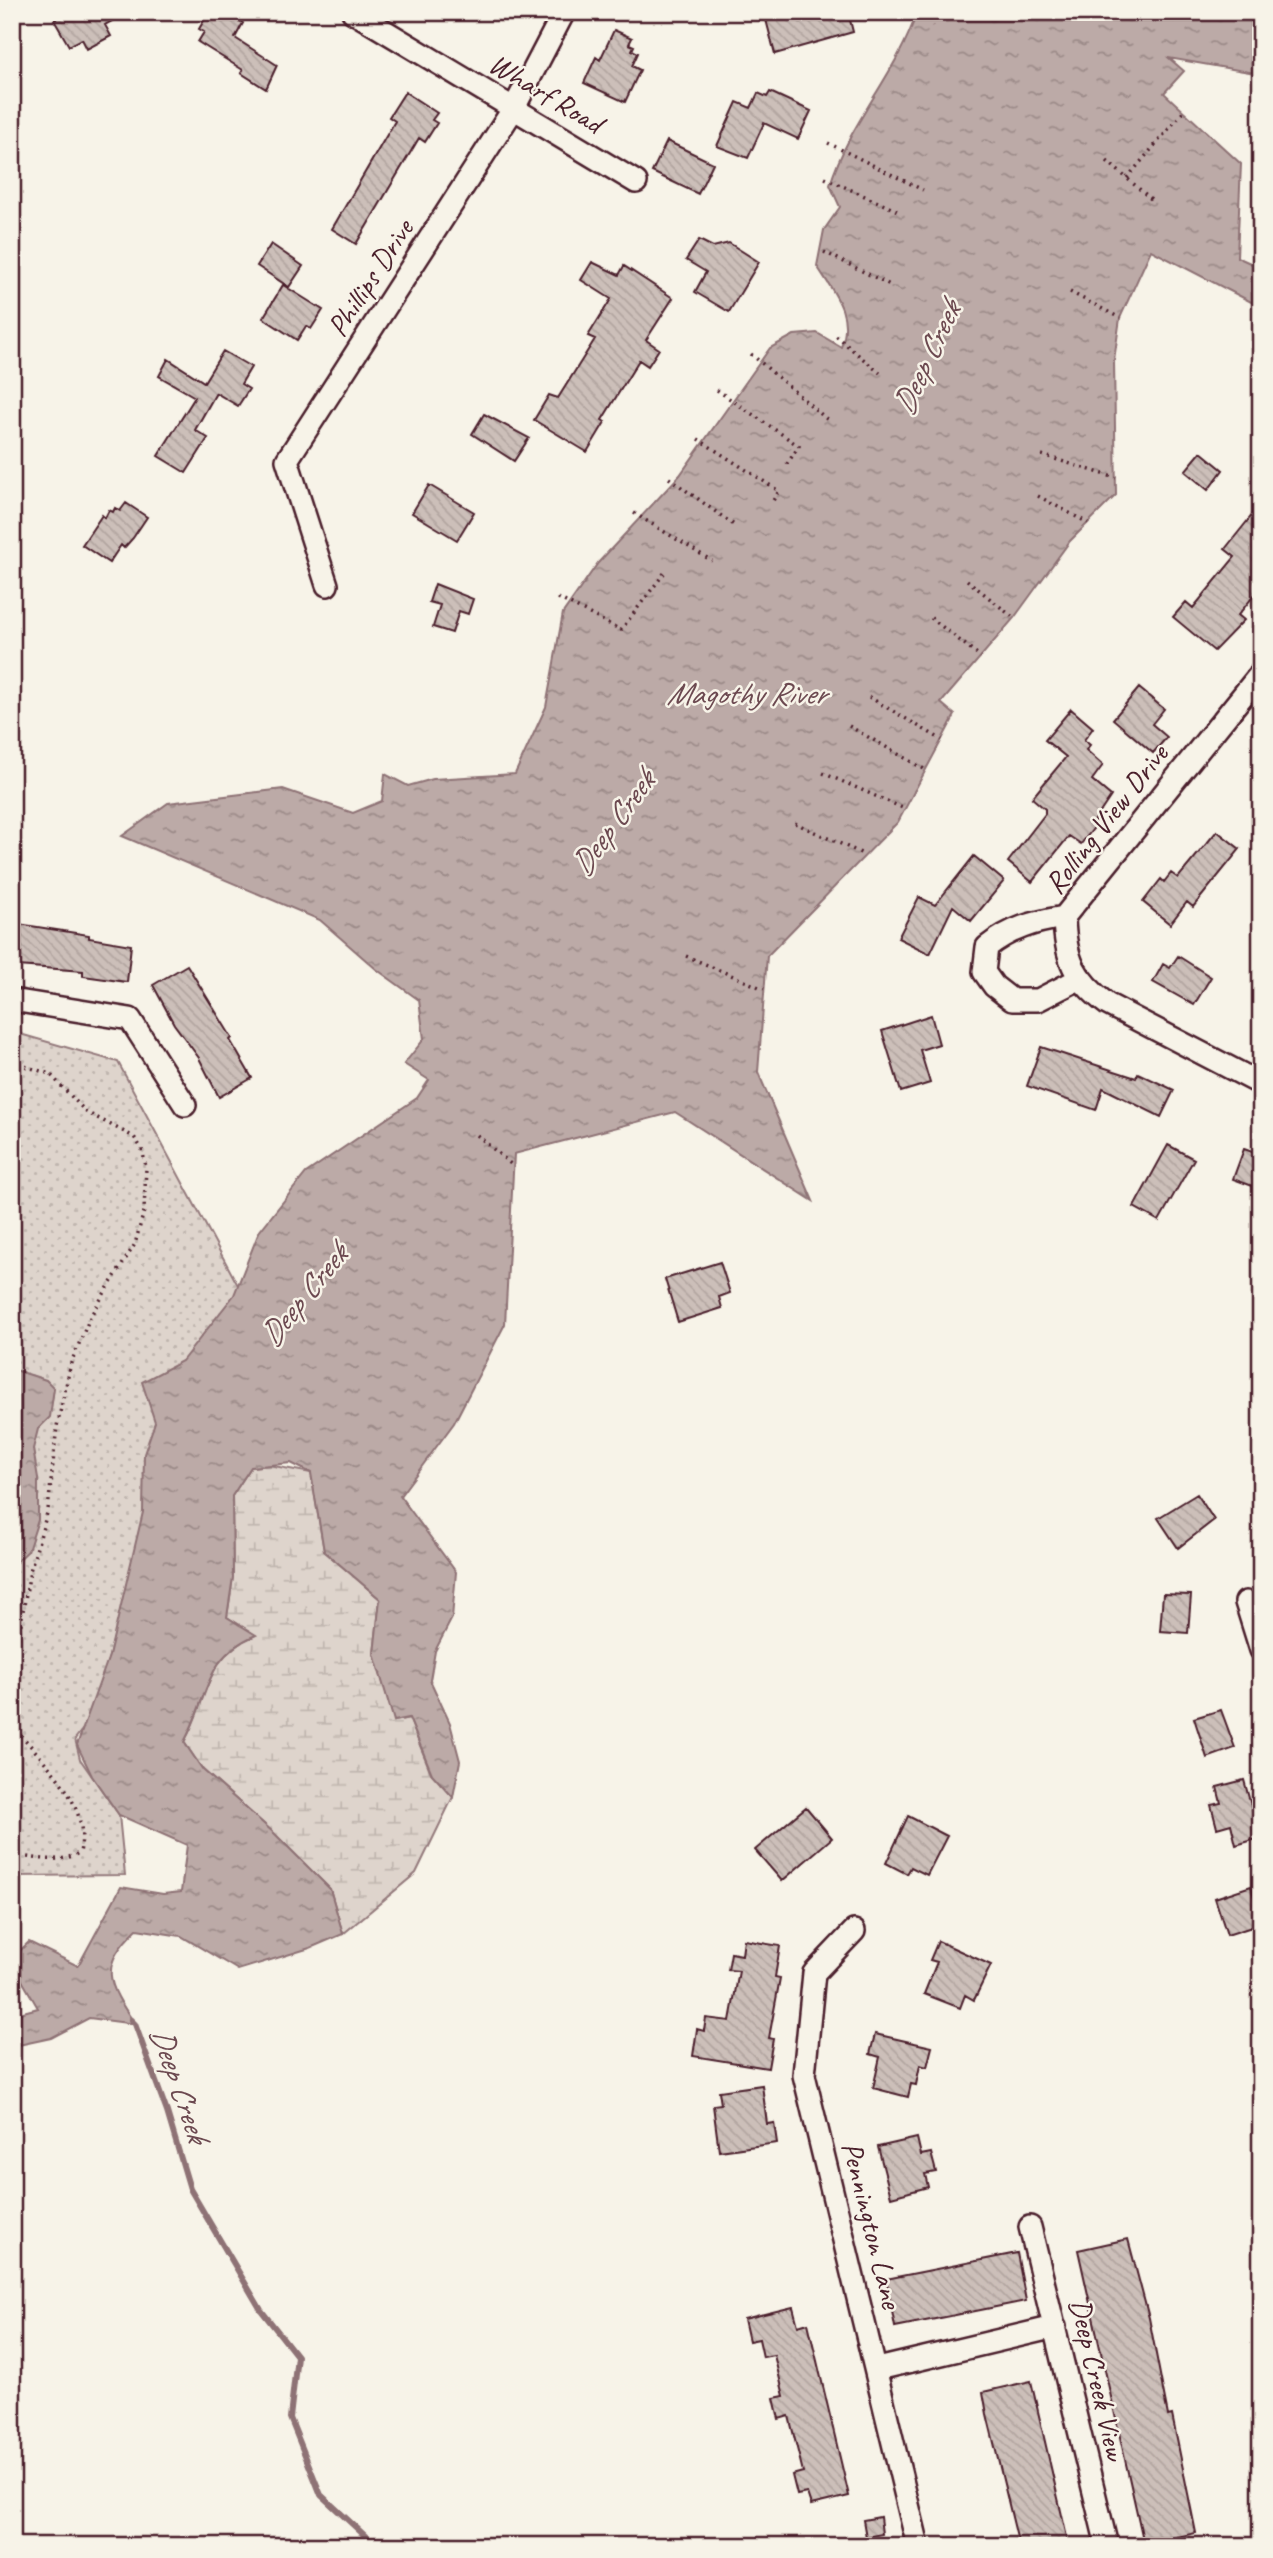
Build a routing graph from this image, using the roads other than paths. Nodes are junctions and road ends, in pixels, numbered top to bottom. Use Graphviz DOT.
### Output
graph roads {
  1 [pos="353,12"];
  2 [pos="564,12"];
  3 [pos="514,108"];
  4 [pos="636,182"];
  5 [pos="327,585"];
  6 [pos="1261,674"];
  7 [pos="1064,917"];
  8 [pos="1079,979"];
  9 [pos="12,1000"];
  10 [pos="1261,1084"];
  11 [pos="185,1105"];
  12 [pos="1254,1607"];
  13 [pos="1261,1650"];
  14 [pos="854,1931"];
  15 [pos="1030,2227"];
  16 [pos="1055,2328"];
  17 [pos="877,2369"];
  18 [pos="918,2546"];
  19 [pos="1107,2546"];
  1 -- 3 [label="street, Wharf Road"];
  2 -- 3 [label="street, Phillips Drive"];
  3 -- 4 [label="street, Wharf Road"];
  3 -- 5 [label="street, Phillips Drive"];
  6 -- 7 [label="street, Rolling View Drive"];
  7 -- 8 [label="street, Rolling View Drive"];
  7 -- 8 [label="street"];
  8 -- 10 [label="street, Rolling View Drive"];
  9 -- 11 [label="street"];
  12 -- 13 [label="street"];
  14 -- 17 [label="street, Pennington Lane"];
  15 -- 16 [label="street, Deep Creek View"];
  16 -- 17 [label="street"];
  16 -- 19 [label="street, Deep Creek View"];
  17 -- 18 [label="street, Pennington Lane"];
}
